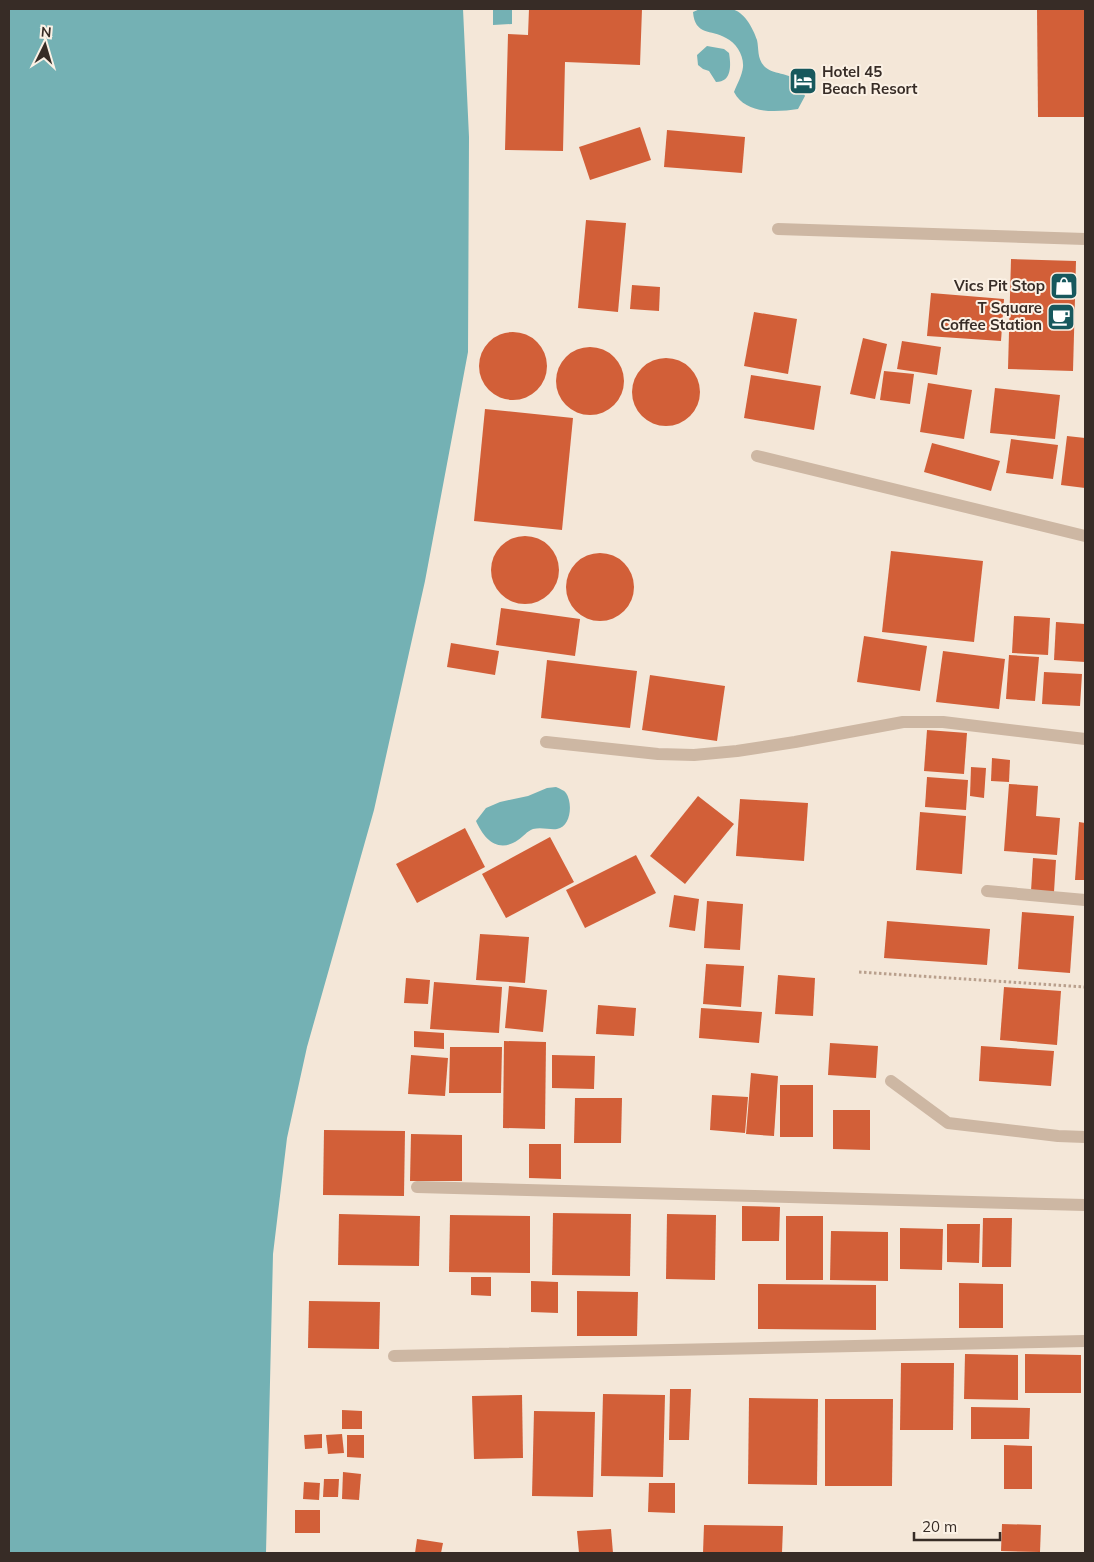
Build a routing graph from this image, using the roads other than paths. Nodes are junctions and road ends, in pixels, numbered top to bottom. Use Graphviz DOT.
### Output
graph roads {
  1 [pos="778,228"];
  2 [pos="1085,239"];
  3 [pos="756,456"];
  4 [pos="1085,536"];
  5 [pos="1085,739"];
  6 [pos="546,742"];
  7 [pos="987,891"];
  8 [pos="1085,900"];
  9 [pos="891,1081"];
  10 [pos="1085,1137"];
  11 [pos="417,1187"];
  12 [pos="1085,1205"];
  13 [pos="1085,1341"];
  14 [pos="394,1356"];
  1 -- 2 [label="street"];
  3 -- 4 [label="street"];
  5 -- 6 [label="street"];
  7 -- 8 [label="street"];
  9 -- 10 [label="street"];
  11 -- 12 [label="street"];
  13 -- 14 [label="street"];
}
